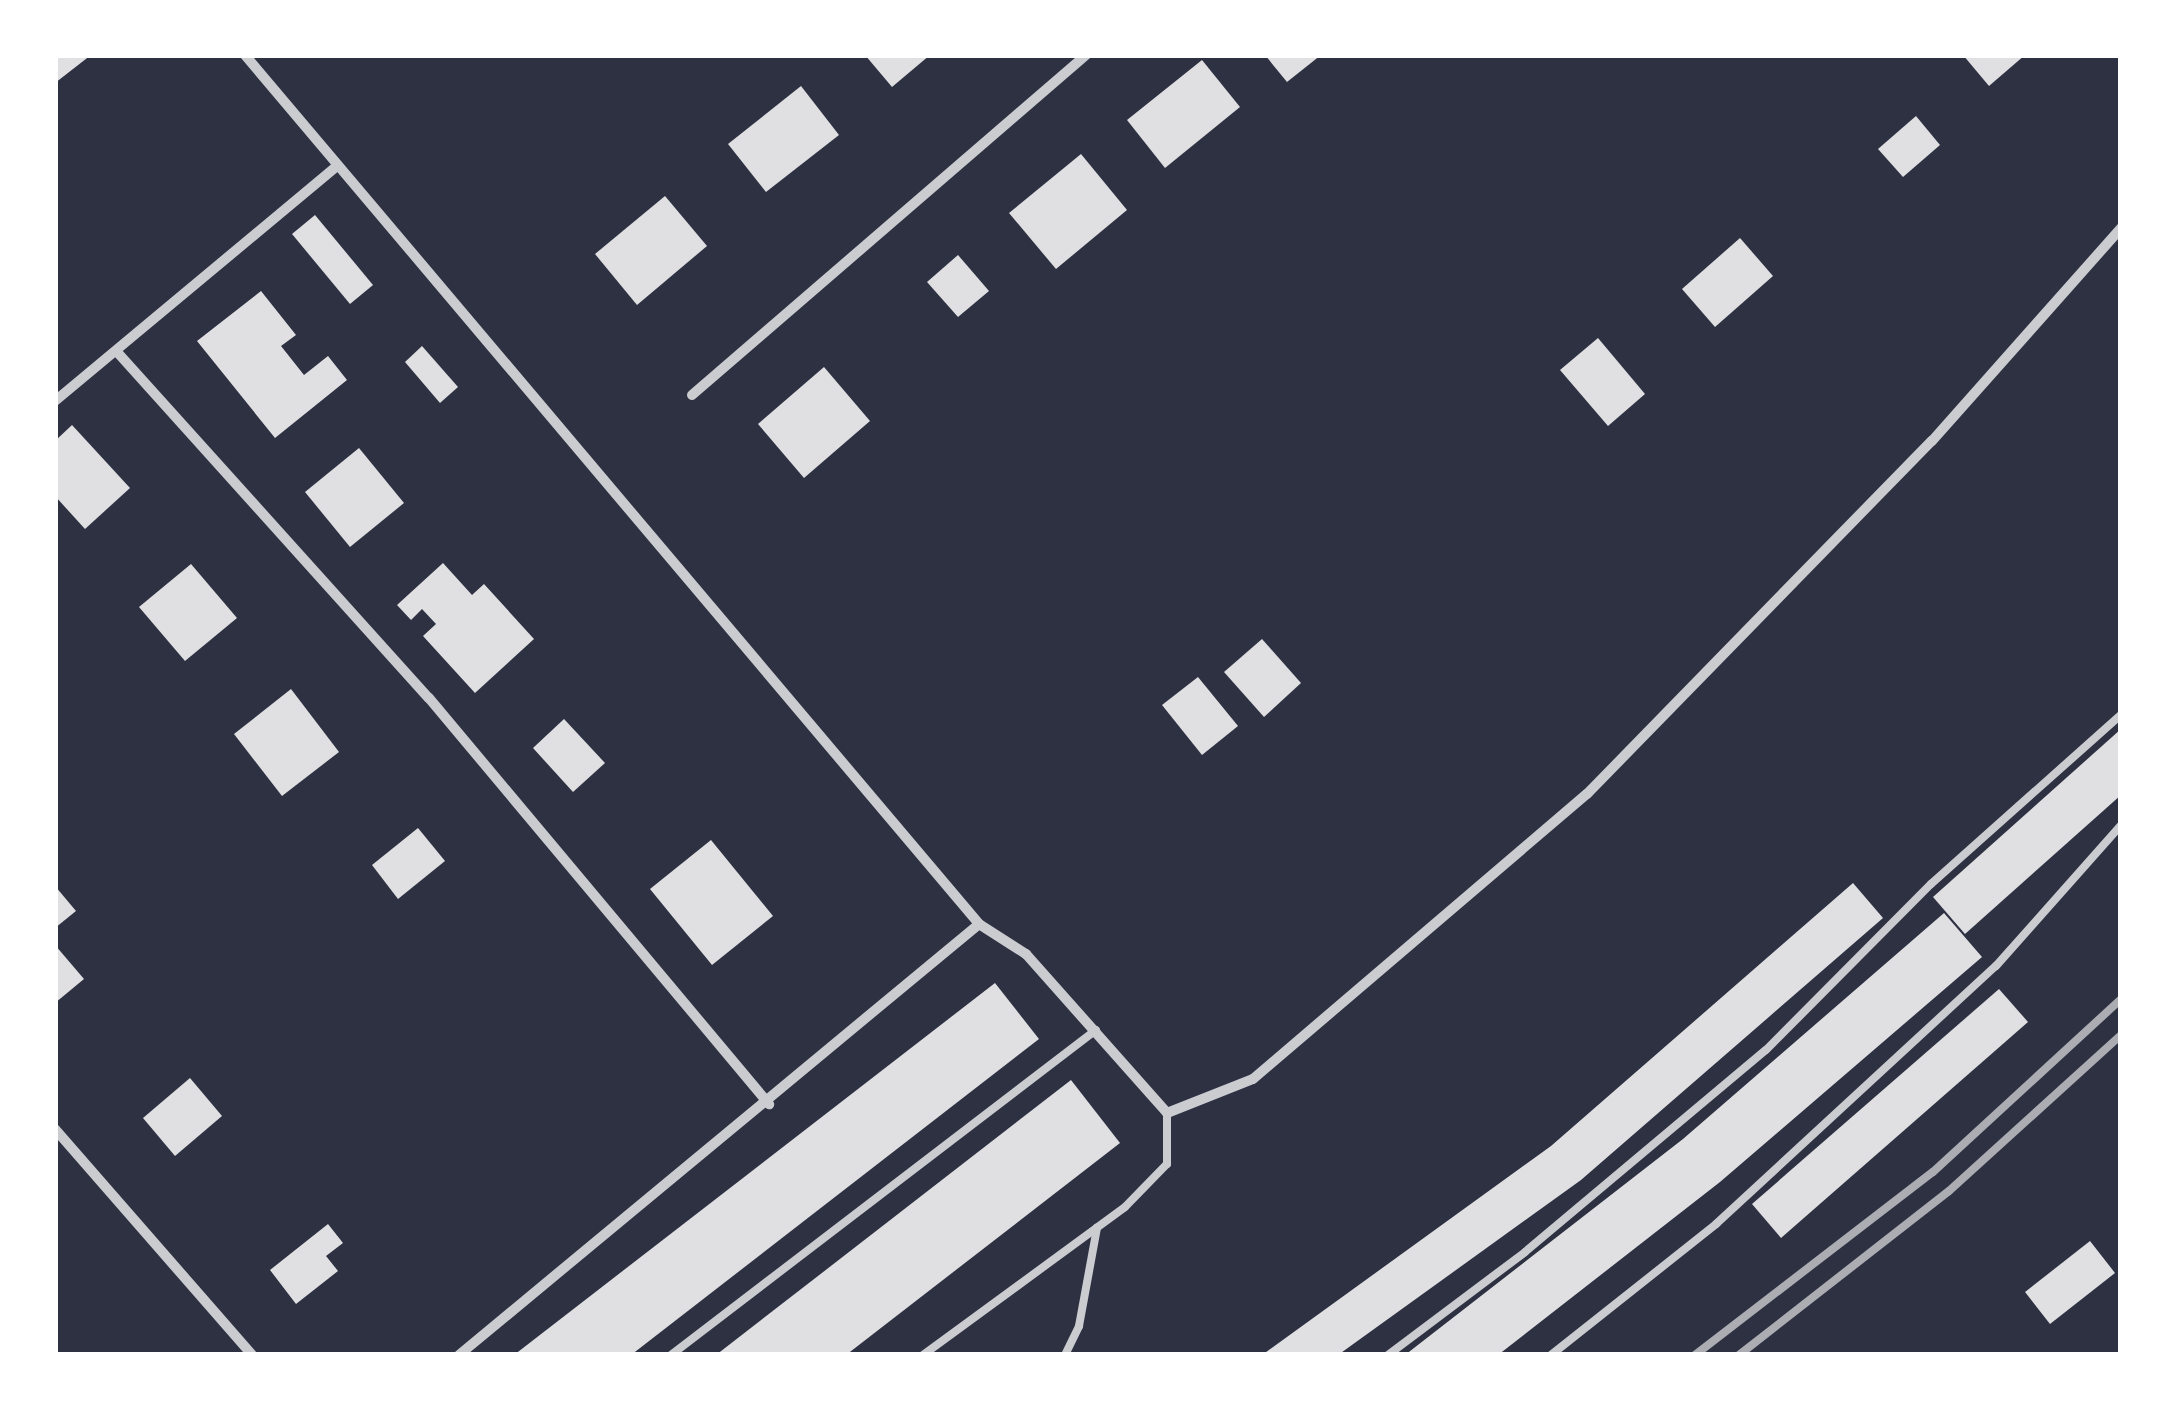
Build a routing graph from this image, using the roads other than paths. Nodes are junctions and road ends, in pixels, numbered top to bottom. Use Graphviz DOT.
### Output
graph roads {
  1 [pos="246,55"];
  2 [pos="1086,55"];
  3 [pos="338,166"];
  4 [pos="2121,228"];
  5 [pos="118,353"];
  6 [pos="692,395"];
  7 [pos="55,401"];
  8 [pos="2121,715"];
  9 [pos="2121,825"];
  10 [pos="979,924"];
  11 [pos="1096,1030"];
  12 [pos="769,1104"];
  13 [pos="1167,1113"];
  14 [pos="55,1129"];
  15 [pos="1097,1228"];
  16 [pos="252,1355"];
  17 [pos="459,1355"];
  18 [pos="671,1355"];
  19 [pos="923,1355"];
  20 [pos="1065,1355"];
  21 [pos="1388,1355"];
  22 [pos="1552,1355"];
  1 -- 3 [label="street"];
  2 -- 6 [label="street"];
  3 -- 5 [label="street"];
  3 -- 10 [label="street"];
  4 -- 13 [label="street"];
  5 -- 7 [label="street"];
  5 -- 12 [label="street"];
  8 -- 21 [label="lane"];
  9 -- 22 [label="lane"];
  10 -- 11 [label="street"];
  10 -- 12 [label="street"];
  11 -- 13 [label="street"];
  11 -- 18 [label="lane"];
  12 -- 17 [label="street"];
  13 -- 15 [label="lane"];
  14 -- 16 [label="street"];
  15 -- 19 [label="lane"];
  15 -- 20 [label="lane"];
}
